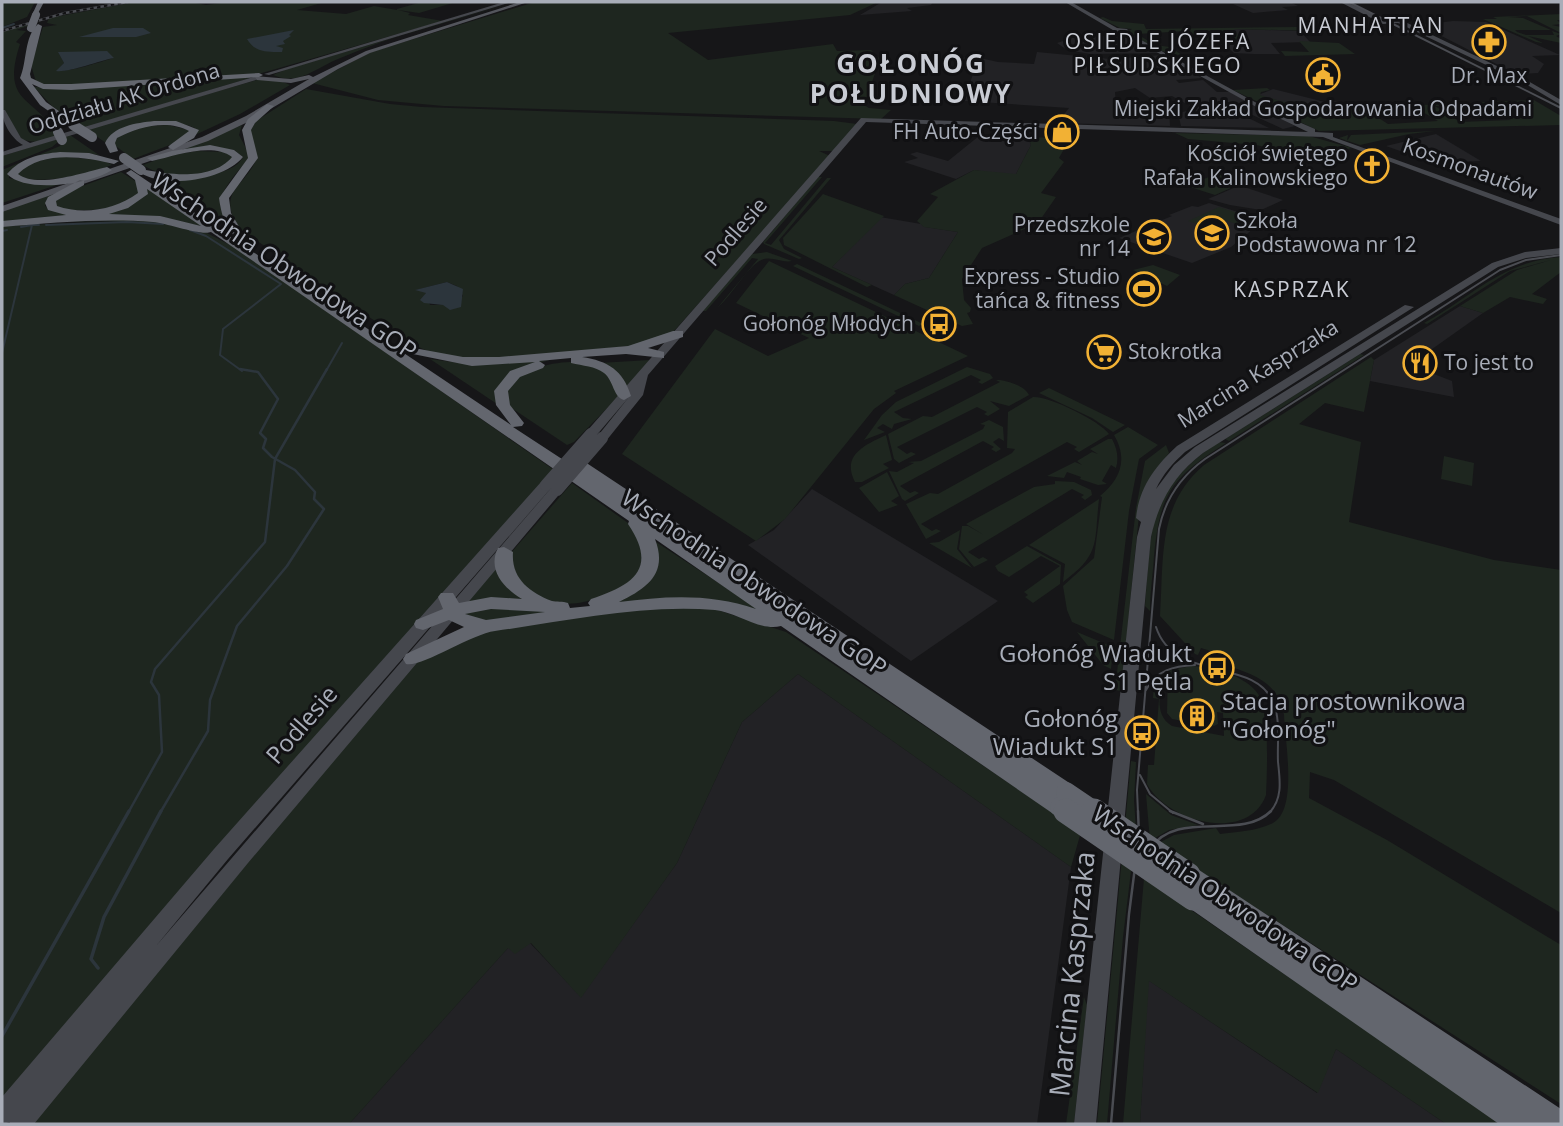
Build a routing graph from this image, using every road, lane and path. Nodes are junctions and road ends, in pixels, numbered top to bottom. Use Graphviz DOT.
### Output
graph roads {
  1 [pos="41,2"];
  2 [pos="47,2"];
  3 [pos="509,2"];
  4 [pos="517,2"];
  5 [pos="525,2"];
  6 [pos="1068,2"];
  7 [pos="1343,2"];
  8 [pos="1357,2"];
  9 [pos="39,14"];
  10 [pos="1394,19"];
  11 [pos="1378,20"];
  12 [pos="1401,23"];
  13 [pos="1386,24"];
  14 [pos="34,27"];
  15 [pos="1461,60"];
  16 [pos="263,76"];
  17 [pos="24,78"];
  18 [pos="290,84"];
  19 [pos="1521,90"];
  20 [pos="1561,103"];
  21 [pos="271,106"];
  22 [pos="1561,112"];
  23 [pos="2,113"];
  24 [pos="1302,127"];
  25 [pos="65,131"];
  26 [pos="1276,132"];
  27 [pos="1314,133"];
  28 [pos="30,146"];
  29 [pos="173,147"];
  30 [pos="2,154"];
  31 [pos="152,158"];
  32 [pos="114,160"];
  33 [pos="2,168"];
  34 [pos="139,174"];
  35 [pos="80,183"];
  36 [pos="2,207"];
  37 [pos="1561,222"];
  38 [pos="2,224"];
  39 [pos="237,240"];
  40 [pos="1561,248"];
  41 [pos="678,334"];
  42 [pos="1345,347"];
  43 [pos="408,349"];
  44 [pos="629,349"];
  45 [pos="1359,351"];
  46 [pos="659,355"];
  47 [pos="590,362"];
  48 [pos="643,373"];
  49 [pos="624,396"];
  50 [pos="517,423"];
  51 [pos="596,436"];
  52 [pos="551,487"];
  53 [pos="622,508"];
  54 [pos="1144,537"];
  55 [pos="504,552"];
  56 [pos="450,604"];
  57 [pos="553,606"];
  58 [pos="423,624"];
  59 [pos="486,626"];
  60 [pos="814,639"];
  61 [pos="413,659"];
  62 [pos="1063,799"];
  63 [pos="1191,886"];
  64 [pos="2,1114"];
  65 [pos="20,1124"];
  66 [pos="1085,1124"];
  67 [pos="1523,1124"];
  68 [pos="1559,1124"];
  1 -- 9 [label="highway"];
  2 -- 9 [label="highway"];
  3 -- 16 [label="street, Oddziału AK Ordona"];
  4 -- 18 [label="main road"];
  5 -- 21 [label="main road"];
  6 -- 24 [label="street"];
  7 -- 11 [label="street"];
  8 -- 10 [label="street"];
  9 -- 14 [label="highway, bridge"];
  10 -- 11 [label="street"];
  10 -- 12 [label="street"];
  11 -- 13 [label="street"];
  12 -- 13 [label="street"];
  12 -- 20 [label="street"];
  13 -- 15 [label="street"];
  14 -- 17 [label="highway"];
  14 -- 25 [label="highway"];
  16 -- 17 [label="highway"];
  16 -- 18 [label="main road"];
  16 -- 28 [label="street, Oddziału AK Ordona"];
  17 -- 25 [label="highway, Wschodnia Obwodowa GOP"];
  18 -- 29 [label="main road"];
  19 -- 22 [label="street"];
  21 -- 31 [label="main road"];
  21 -- 39 [label="highway"];
  23 -- 28 [label="street"];
  24 -- 26 [label="street"];
  24 -- 27 [label="street"];
  25 -- 32 [label="highway, Wschodnia Obwodowa GOP"];
  25 -- 33 [label="highway"];
  26 -- 27 [label="street"];
  26 -- 41 [label="street, Podlesie"];
  27 -- 37 [label="street, Kosmonautów"];
  28 -- 30 [label="street, Oddziału AK Ordona"];
  29 -- 32 [label="main road"];
  29 -- 32 [label="highway"];
  31 -- 34 [label="highway"];
  31 -- 35 [label="main road"];
  32 -- 32 [label="highway"];
  32 -- 34 [label="highway, Wschodnia Obwodowa GOP"];
  32 -- 36 [label="main road"];
  34 -- 35 [label="highway"];
  34 -- 39 [label="highway, Wschodnia Obwodowa GOP"];
  35 -- 36 [label="main road"];
  38 -- 39 [label="highway"];
  39 -- 43 [label="highway, Wschodnia Obwodowa GOP"];
  39 -- 53 [label="highway, Wschodnia Obwodowa GOP"];
  40 -- 42 [label="street, Marcina Kasprzaka"];
  40 -- 45 [label="street, Marcina Kasprzaka"];
  41 -- 44 [label="highway"];
  41 -- 46 [label="street, Podlesie"];
  42 -- 45 [label="street"];
  42 -- 54 [label="street, Marcina Kasprzaka"];
  43 -- 44 [label="highway"];
  43 -- 50 [label="highway, Wschodnia Obwodowa GOP"];
  44 -- 46 [label="highway"];
  45 -- 54 [label="street, Marcina Kasprzaka"];
  46 -- 47 [label="highway"];
  46 -- 48 [label="street, Podlesie"];
  47 -- 49 [label="highway"];
  47 -- 50 [label="highway"];
  48 -- 49 [label="street, Podlesie"];
  48 -- 51 [label="street, Podlesie"];
  49 -- 51 [label="street, Podlesie"];
  50 -- 62 [label="highway, Wschodnia Obwodowa GOP"];
  51 -- 52 [label="street, Podlesie, bridge"];
  52 -- 55 [label="street, Podlesie"];
  52 -- 56 [label="street, Podlesie"];
  53 -- 57 [label="highway"];
  53 -- 60 [label="highway, Wschodnia Obwodowa GOP"];
  54 -- 66 [label="street, Marcina Kasprzaka"];
  55 -- 56 [label="street, Podlesie"];
  55 -- 57 [label="highway"];
  56 -- 57 [label="highway"];
  56 -- 58 [label="highway"];
  56 -- 59 [label="highway"];
  56 -- 61 [label="street, Podlesie"];
  58 -- 64 [label="street, Podlesie"];
  59 -- 60 [label="highway"];
  59 -- 61 [label="highway"];
  60 -- 62 [label="highway, Wschodnia Obwodowa GOP"];
  61 -- 65 [label="street, Podlesie"];
  62 -- 63 [label="highway, Wschodnia Obwodowa GOP, bridge"];
  63 -- 67 [label="highway, Wschodnia Obwodowa GOP"];
  63 -- 68 [label="highway, Wschodnia Obwodowa GOP"];
}
